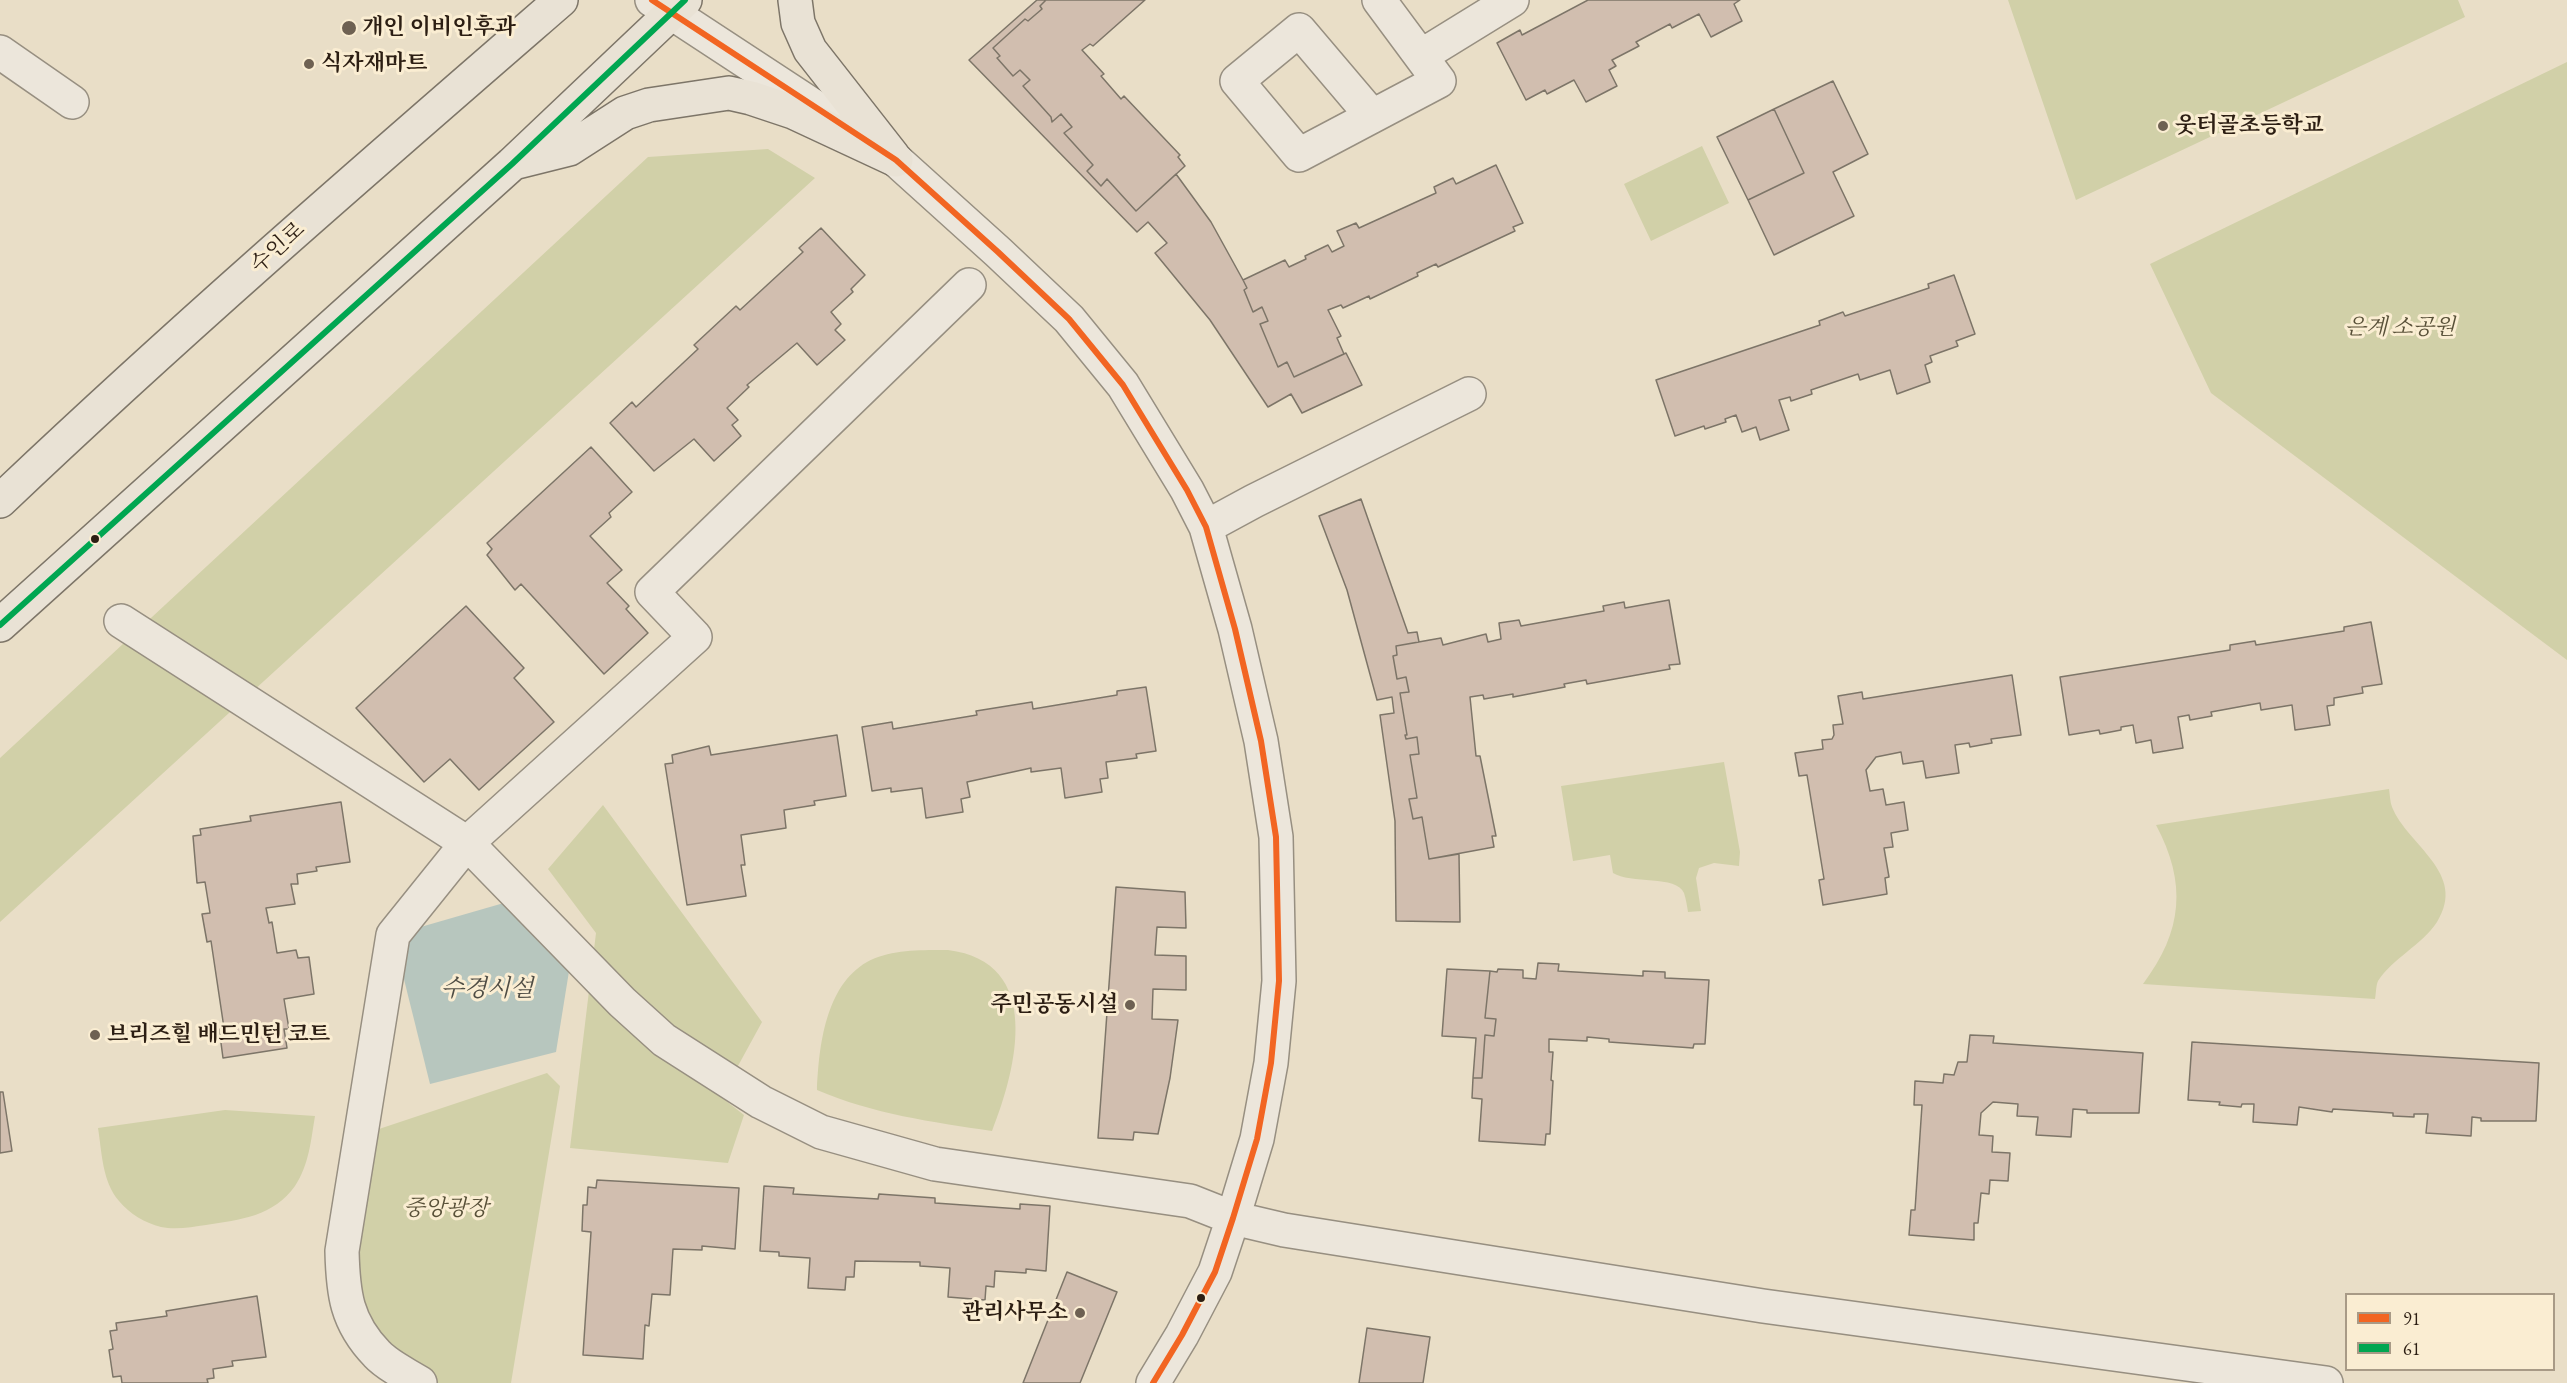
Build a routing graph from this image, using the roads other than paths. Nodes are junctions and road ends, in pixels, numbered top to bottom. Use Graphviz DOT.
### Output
graph roads {
  1 [pos="561,0"];
  2 [pos="795,0"];
  3 [pos="1378,0"];
  4 [pos="1512,0"];
  5 [pos="669,4"];
  6 [pos="0,52"];
  7 [pos="1421,56"];
  8 [pos="72,102"];
  9 [pos="1372,117"];
  10 [pos="896,160"];
  11 [pos="512,164"];
  12 [pos="969,285"];
  13 [pos="1469,394"];
  14 [pos="0,501"];
  15 [pos="1206,527"];
  16 [pos="121,621"];
  17 [pos="0,625"];
  18 [pos="467,843"];
  19 [pos="1233,1218"];
  20 [pos="420,1383"];
  21 [pos="1153,1383"];
  22 [pos="2326,1383"];
  1 -- 14 [label="main road, 수인로"];
  2 -- 10 [label="main road"];
  3 -- 7 [label="street"];
  4 -- 7 [label="street"];
  5 -- 10 [label="street"];
  5 -- 11 [label="main road"];
  6 -- 8 [label="street"];
  7 -- 9 [label="street"];
  10 -- 11 [label="main road"];
  10 -- 15 [label="street"];
  11 -- 17 [label="main road"];
  12 -- 18 [label="street"];
  13 -- 15 [label="street"];
  15 -- 19 [label="street"];
  16 -- 18 [label="street"];
  18 -- 19 [label="street"];
  18 -- 20 [label="street"];
  19 -- 21 [label="street"];
  19 -- 22 [label="street"];
}
